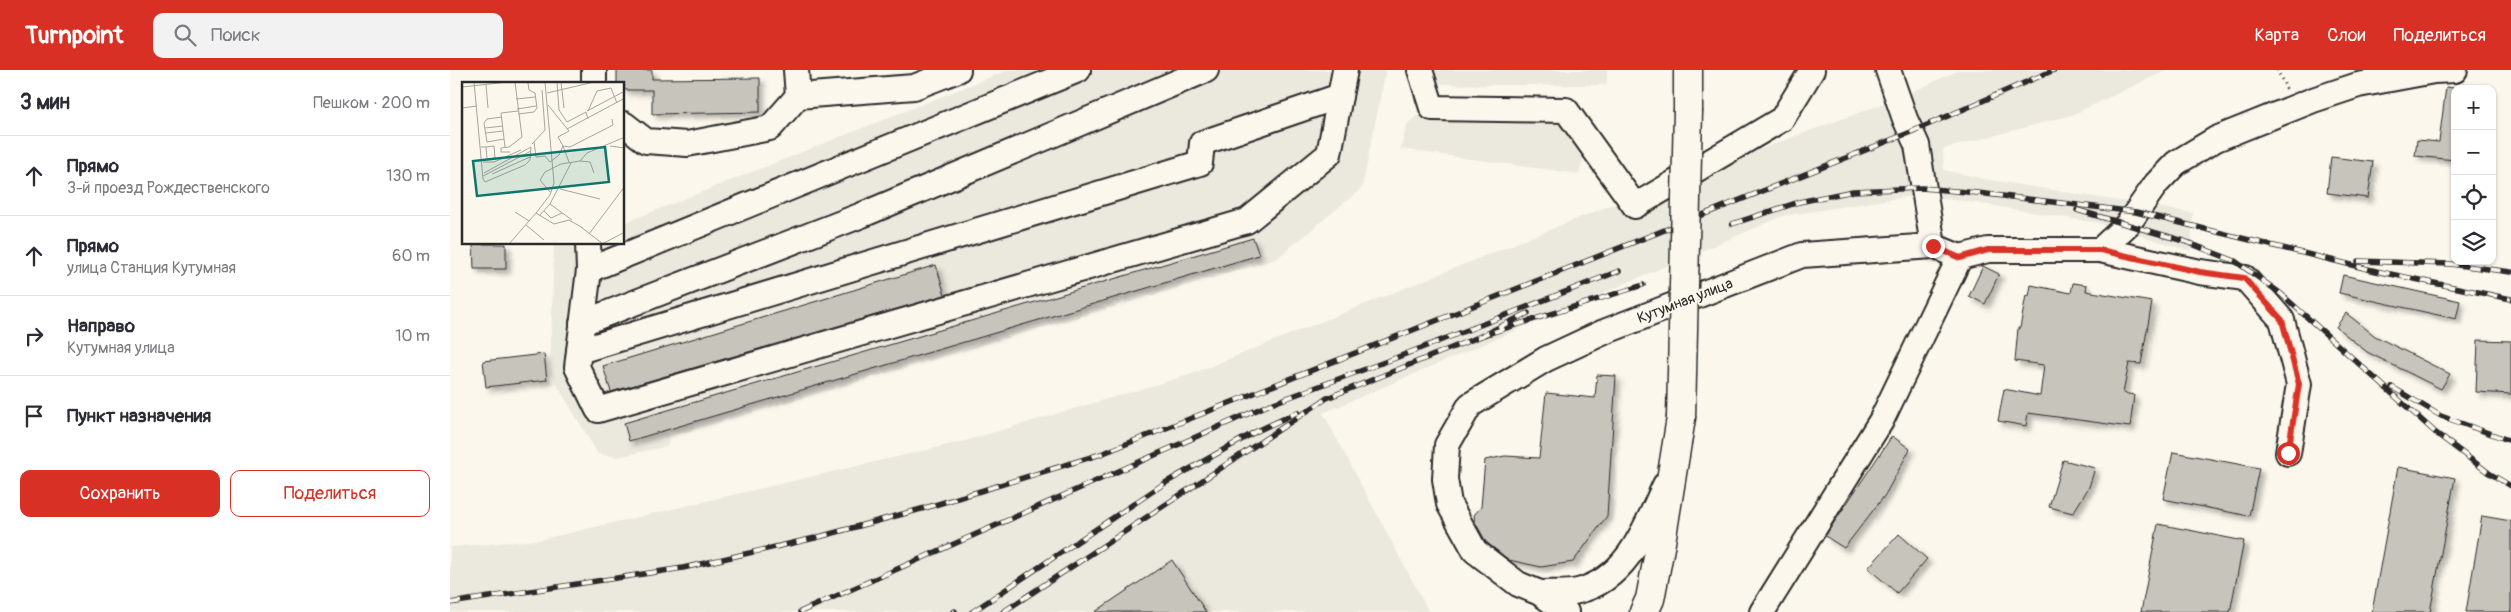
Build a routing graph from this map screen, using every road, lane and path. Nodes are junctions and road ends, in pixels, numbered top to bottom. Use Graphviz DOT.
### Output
graph roads {
  1 [pos="796,70"];
  2 [pos="958,70"];
  3 [pos="1078,70"];
  4 [pos="1206,70"];
  5 [pos="1345,70"];
  6 [pos="1420,70"];
  7 [pos="1688,70"];
  8 [pos="1812,70"];
  9 [pos="1888,70"];
  10 [pos="2454,70"];
  11 [pos="880,80"];
  12 [pos="798,96"];
  13 [pos="1340,96"];
  14 [pos="625,125"];
  15 [pos="588,245"];
  16 [pos="1933,246"];
  17 [pos="2100,250"];
  18 [pos="1960,258"];
  19 [pos="589,270"];
  20 [pos="582,323"];
  21 [pos="579,351"];
  22 [pos="2288,453"];
  23 [pos="1675,463"];
  24 [pos="1540,593"];
  25 [pos="1566,612"];
  26 [pos="1644,612"];
  27 [pos="1762,612"];
  1 -- 12 [label="street"];
  2 -- 11 [label="street"];
  3 -- 19 [label="street"];
  4 -- 20 [label="street"];
  5 -- 13 [label="street"];
  6 -- 8 [label="street"];
  7 -- 23 [label="main road, bridge"];
  9 -- 16 [label="street"];
  10 -- 17 [label="street"];
  11 -- 12 [label="street"];
  12 -- 14 [label="street"];
  13 -- 21 [label="street"];
  13 -- 21 [label="street"];
  15 -- 19 [label="street"];
  16 -- 18 [label="street, Кутумная улица"];
  16 -- 24 [label="street, Кутумная улица"];
  17 -- 18 [label="street"];
  17 -- 22 [label="street"];
  18 -- 27 [label="street"];
  19 -- 20 [label="street"];
  20 -- 21 [label="street"];
  23 -- 24 [label="street"];
  23 -- 26 [label="main road"];
  24 -- 25 [label="street"];
}
